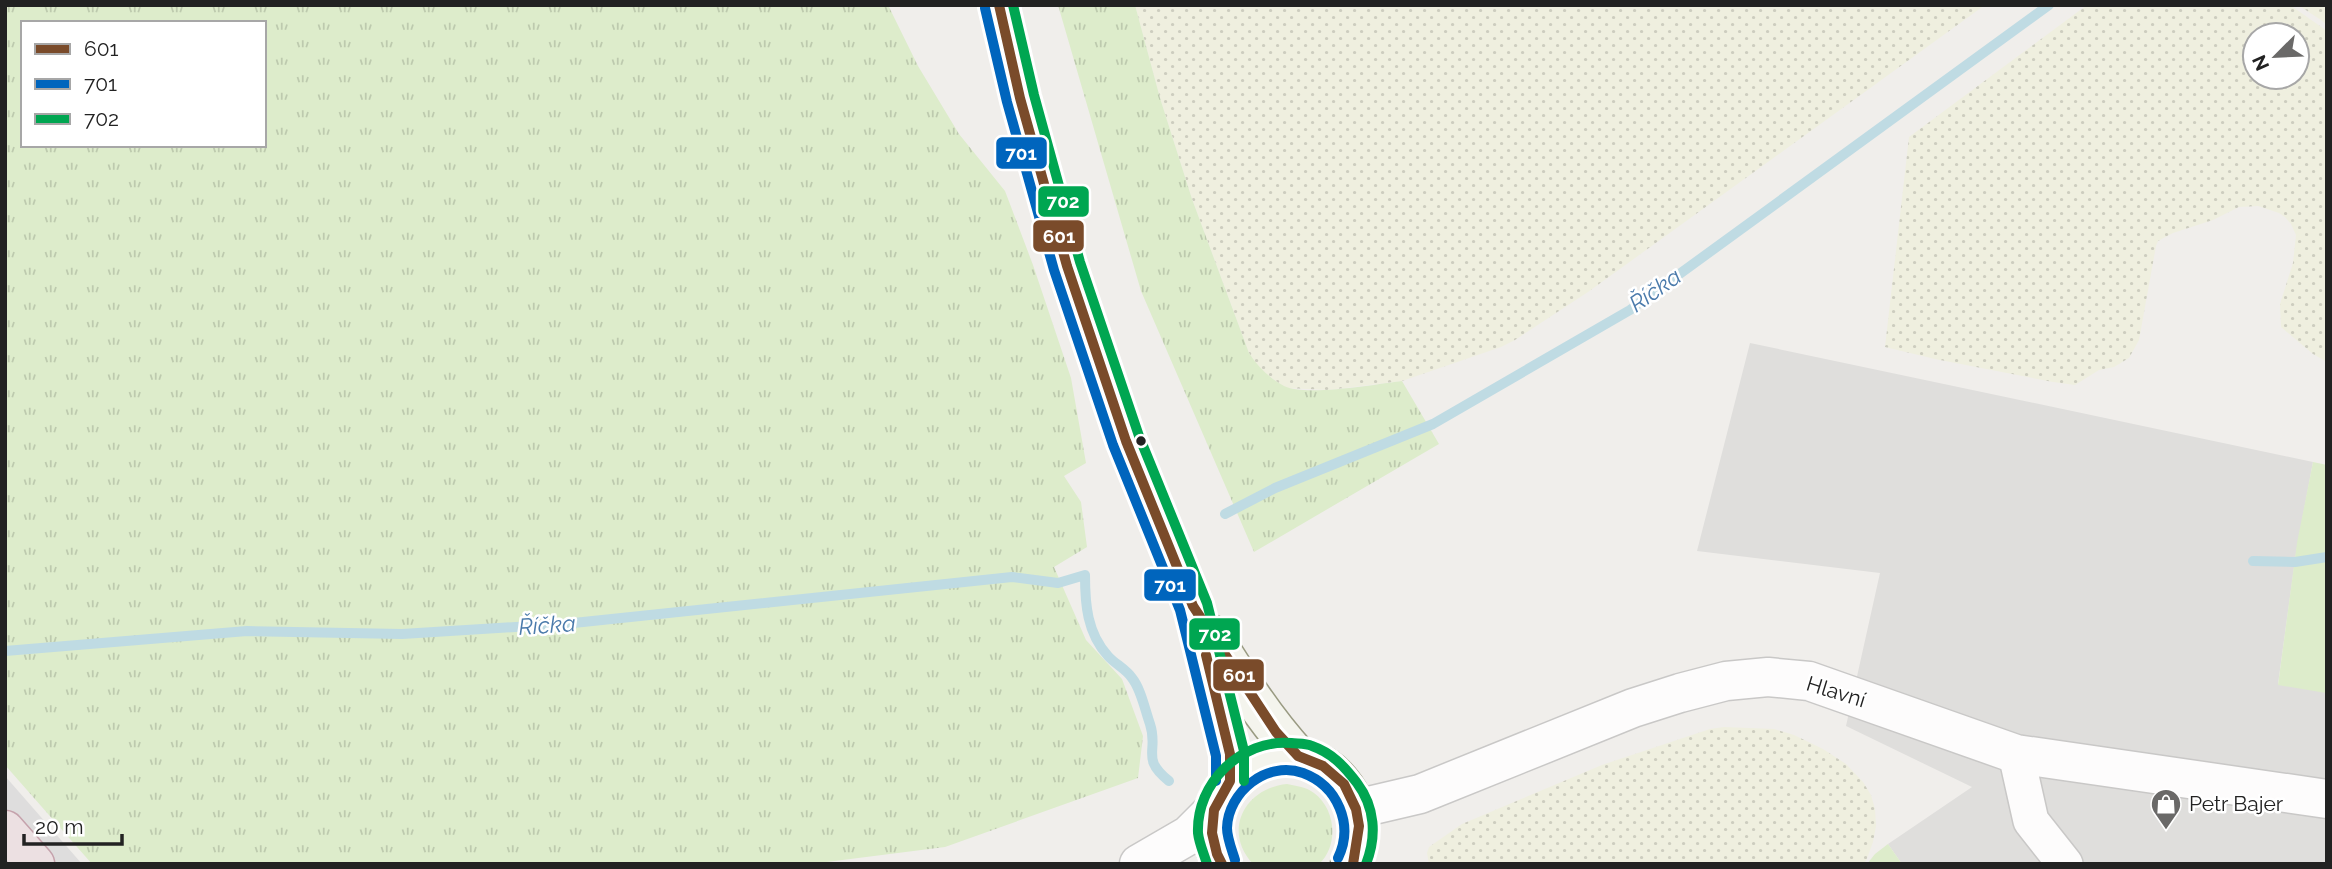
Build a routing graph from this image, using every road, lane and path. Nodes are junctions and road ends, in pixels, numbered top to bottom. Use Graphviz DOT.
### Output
graph roads {
  1 [pos="999,5"];
  2 [pos="1193,606"];
  3 [pos="2016,754"];
  4 [pos="1298,756"];
  5 [pos="1222,796"];
  6 [pos="2327,799"];
  7 [pos="1356,809"];
  8 [pos="5,830"];
  9 [pos="1352,863"];
  10 [pos="35,864"];
  11 [pos="1139,864"];
  12 [pos="1222,864"];
  13 [pos="2065,864"];
  1 -- 2 [label="main road"];
  2 -- 4 [label="main road"];
  2 -- 5 [label="main road"];
  3 -- 6 [label="street, Hlavní"];
  3 -- 7 [label="street, Hlavní"];
  3 -- 13 [label="street"];
  4 -- 5 [label="main road"];
  4 -- 7 [label="main road"];
  5 -- 11 [label="street"];
  5 -- 12 [label="main road"];
  7 -- 9 [label="main road"];
  8 -- 10 [label="highway"];
}
